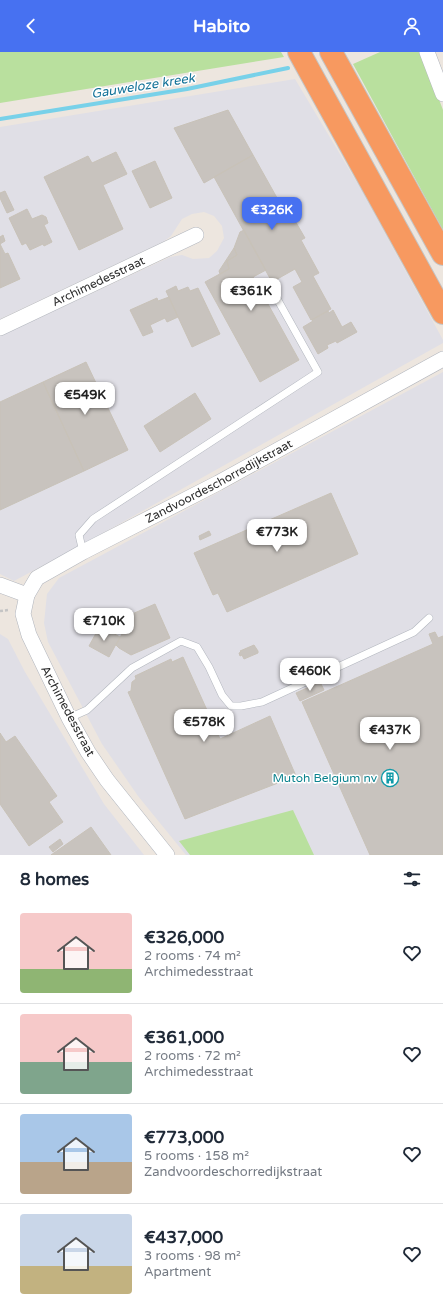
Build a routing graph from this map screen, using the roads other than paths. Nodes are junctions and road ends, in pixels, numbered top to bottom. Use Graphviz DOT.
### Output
graph roads {
  1 [pos="300,52"];
  2 [pos="331,52"];
  3 [pos="427,52"];
  4 [pos="443,94"];
  5 [pos="196,235"];
  6 [pos="443,254"];
  7 [pos="275,295"];
  8 [pos="443,313"];
  9 [pos="0,328"];
  10 [pos="443,359"];
  11 [pos="83,552"];
  12 [pos="0,585"];
  13 [pos="27,595"];
  14 [pos="429,618"];
  15 [pos="69,718"];
  16 [pos="168,855"];
  1 -- 8 [label="highway"];
  2 -- 6 [label="highway"];
  3 -- 4 [label="street"];
  5 -- 9 [label="street, Archimedesstraat"];
  7 -- 11 [label="lane"];
  10 -- 11 [label="street, Zandvoordeschorredijkstraat"];
  11 -- 13 [label="street, Zandvoordeschorredijkstraat"];
  12 -- 13 [label="street"];
  13 -- 15 [label="street, Archimedesstraat"];
  14 -- 15 [label="lane"];
  15 -- 16 [label="street, Archimedesstraat"];
}
